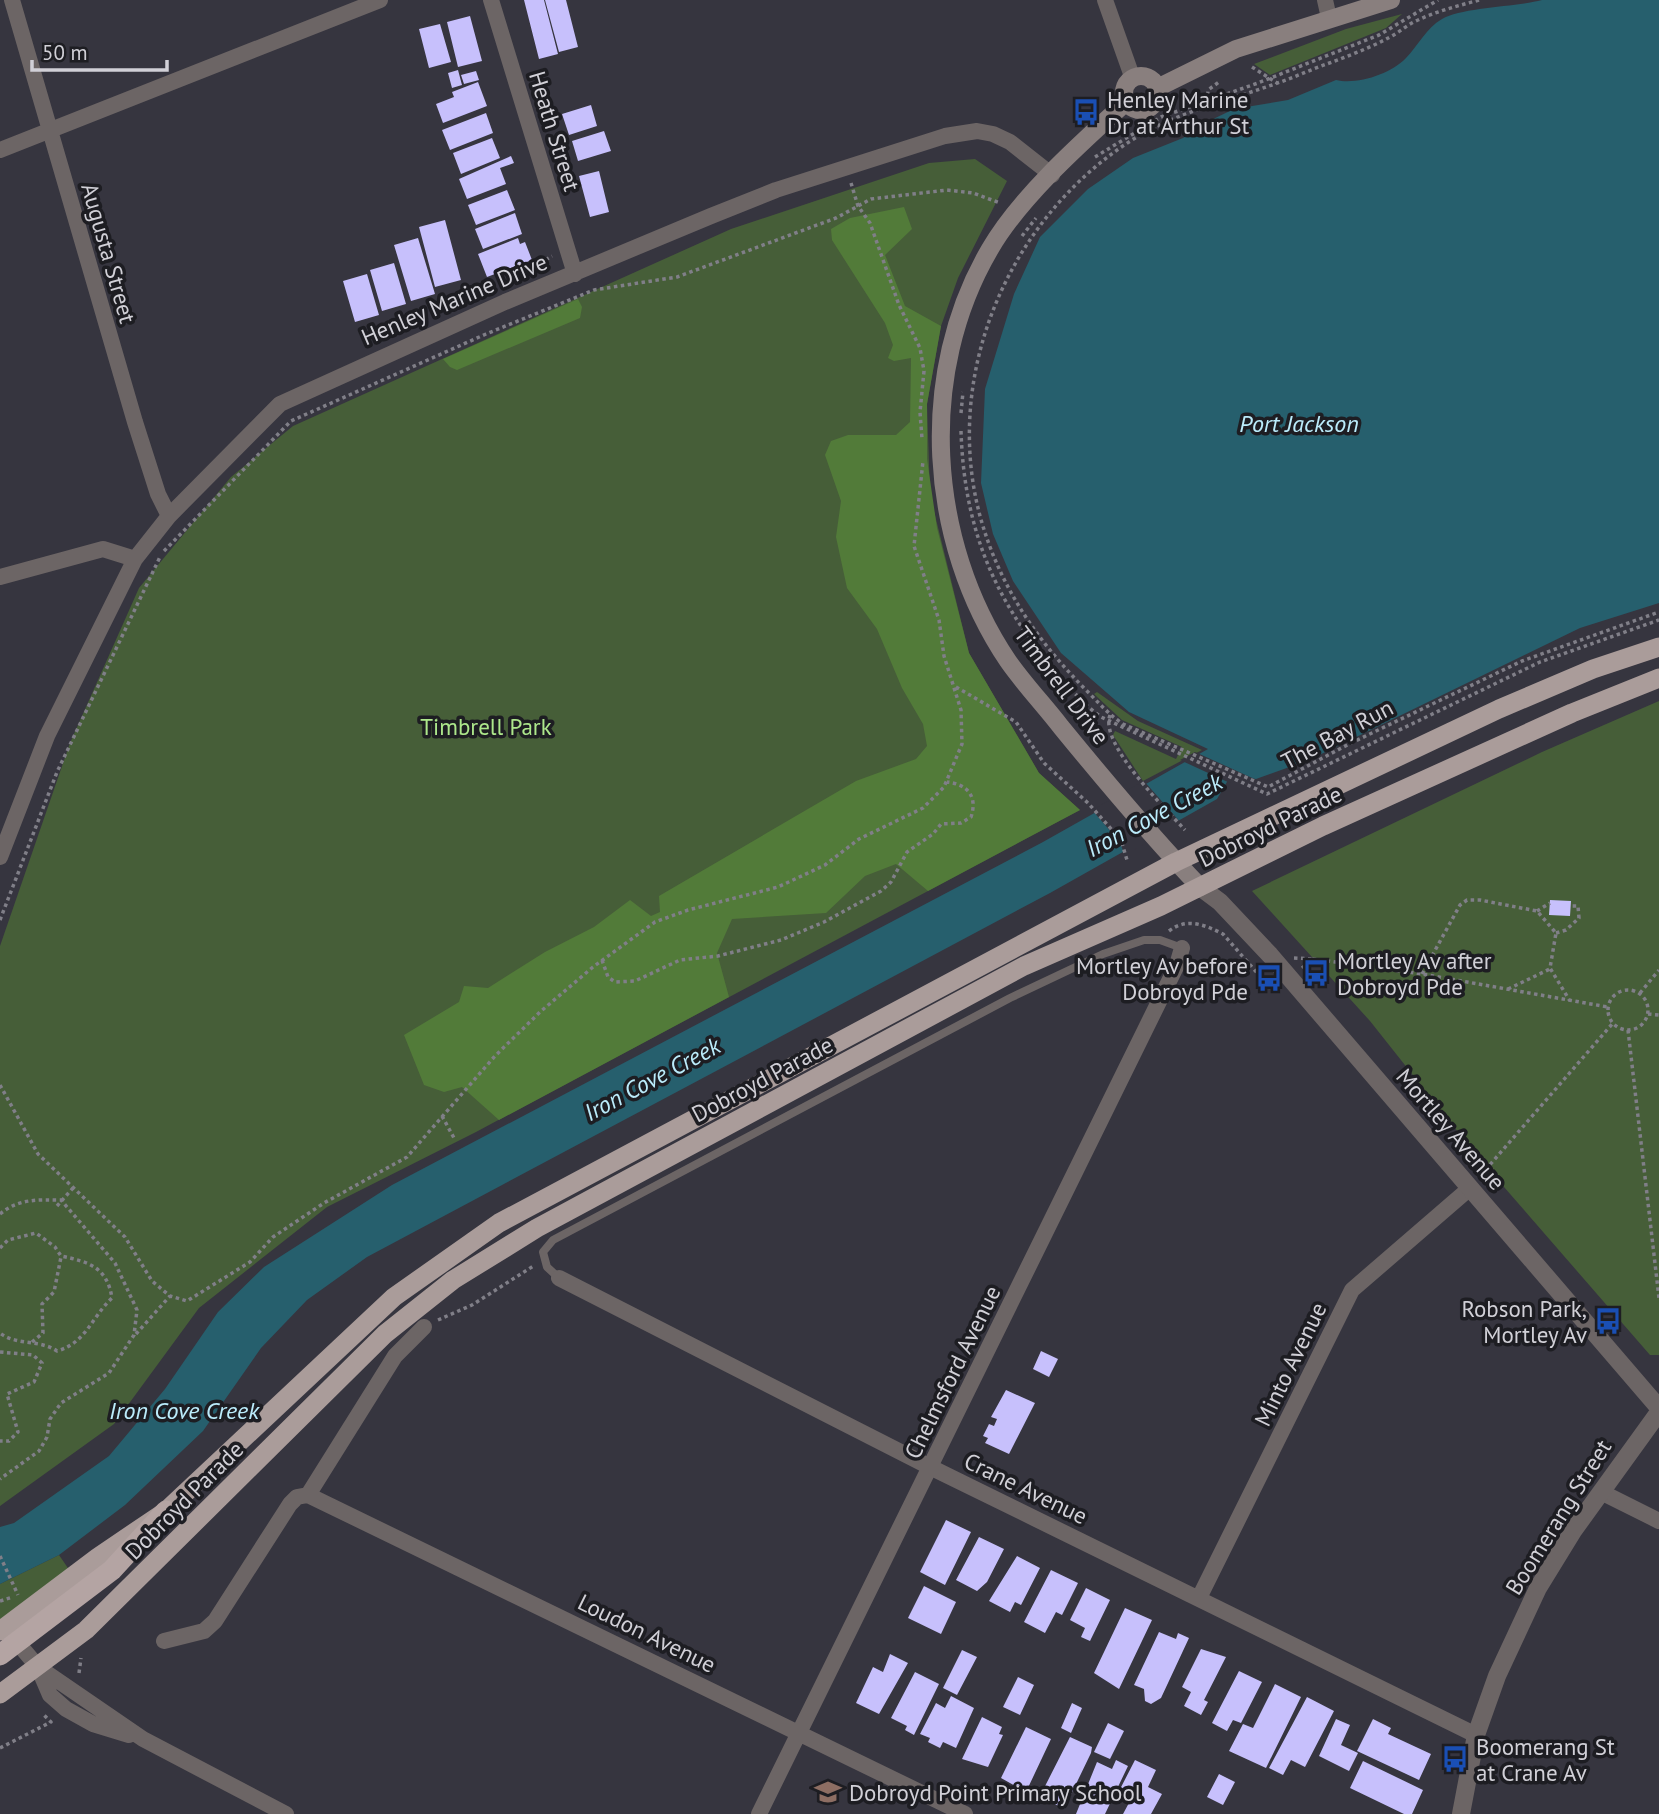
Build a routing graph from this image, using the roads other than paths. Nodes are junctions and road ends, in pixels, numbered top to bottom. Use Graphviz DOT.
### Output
graph roads {
  1 [pos="12,0"];
  2 [pos="380,0"];
  3 [pos="491,0"];
  4 [pos="1105,0"];
  5 [pos="1325,0"];
  6 [pos="1391,0"];
  7 [pos="1329,18"];
  8 [pos="1133,79"];
  9 [pos="1157,88"];
  10 [pos="1126,102"];
  11 [pos="50,131"];
  12 [pos="0,150"];
  13 [pos="1052,175"];
  14 [pos="575,274"];
  15 [pos="169,516"];
  16 [pos="135,559"];
  17 [pos="0,577"];
  18 [pos="1659,647"];
  19 [pos="1659,678"];
  20 [pos="0,857"];
  21 [pos="1176,862"];
  22 [pos="1200,887"];
  23 [pos="1182,948"];
  24 [pos="1470,1188"];
  25 [pos="559,1278"];
  26 [pos="424,1327"];
  27 [pos="1659,1410"];
  28 [pos="930,1467"];
  29 [pos="1601,1492"];
  30 [pos="308,1495"];
  31 [pos="166,1511"];
  32 [pos="1659,1521"];
  33 [pos="1199,1598"];
  34 [pos="5,1639"];
  35 [pos="164,1641"];
  36 [pos="38,1667"];
  37 [pos="0,1694"];
  38 [pos="800,1732"];
  39 [pos="1476,1735"];
  40 [pos="257,1808"];
  41 [pos="286,1814"];
  42 [pos="759,1814"];
  43 [pos="965,1814"];
  44 [pos="1461,1814"];
  1 -- 11 [label="street, Augusta Street"];
  2 -- 11 [label="street"];
  3 -- 14 [label="street, Heath Street"];
  4 -- 8 [label="street"];
  5 -- 7 [label="street"];
  6 -- 7 [label="main road"];
  7 -- 9 [label="main road"];
  8 -- 9 [label="main road"];
  8 -- 10 [label="main road"];
  9 -- 10 [label="main road"];
  10 -- 13 [label="main road"];
  11 -- 12 [label="street"];
  11 -- 15 [label="street, Augusta Street"];
  13 -- 14 [label="street, Henley Marine Drive"];
  13 -- 21 [label="main road, Timbrell Drive"];
  14 -- 15 [label="street, Henley Marine Drive"];
  15 -- 16 [label="street, Henley Marine Drive"];
  16 -- 17 [label="street"];
  16 -- 20 [label="street, Henley Marine Drive"];
  18 -- 21 [label="highway, Dobroyd Parade"];
  19 -- 22 [label="highway, Dobroyd Parade"];
  21 -- 22 [label="main road, Timbrell Drive"];
  21 -- 31 [label="highway, Dobroyd Parade"];
  22 -- 24 [label="street, Mortley Avenue"];
  22 -- 36 [label="highway, Dobroyd Parade"];
  23 -- 25 [label="lane, Dobroyd Parade"];
  23 -- 28 [label="street, Chelmsford Avenue"];
  24 -- 27 [label="street, Mortley Avenue"];
  24 -- 33 [label="street, Minto Avenue"];
  25 -- 28 [label="street, Crane Avenue"];
  26 -- 30 [label="street"];
  27 -- 29 [label="street, Boomerang Street"];
  28 -- 33 [label="street, Crane Avenue"];
  28 -- 38 [label="street, Chelmsford Avenue"];
  29 -- 32 [label="street"];
  29 -- 39 [label="street, Boomerang Street"];
  30 -- 35 [label="street"];
  30 -- 38 [label="street, Loudon Avenue"];
  31 -- 34 [label="highway"];
  33 -- 39 [label="street, Crane Avenue"];
  34 -- 36 [label="street"];
  36 -- 37 [label="highway, Dobroyd Parade"];
  36 -- 40 [label="street"];
  38 -- 42 [label="street, Chelmsford Avenue"];
  38 -- 43 [label="street, Loudon Avenue"];
  39 -- 44 [label="street, Boomerang Street"];
  40 -- 41 [label="street"];
}
